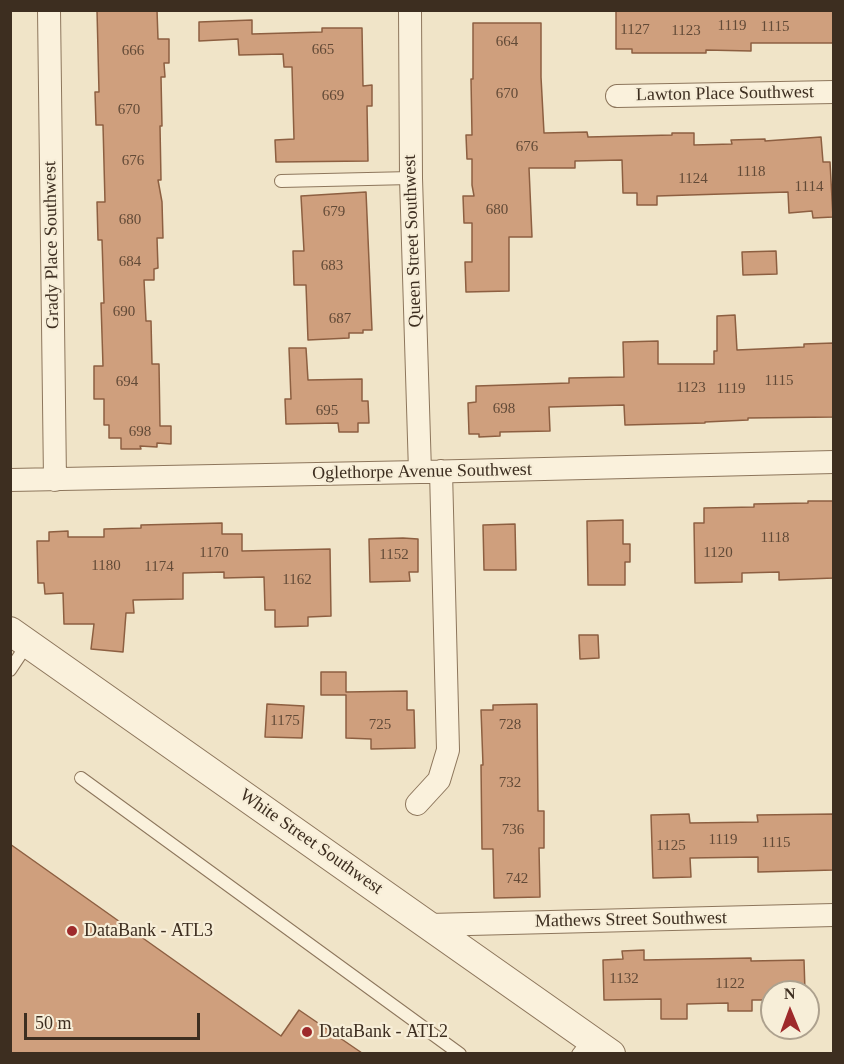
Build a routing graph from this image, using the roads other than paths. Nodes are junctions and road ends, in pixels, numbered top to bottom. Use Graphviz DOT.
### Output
graph roads {
  1 [pos="49,10"];
  2 [pos="410,10"];
  3 [pos="834,92"];
  4 [pos="617,96"];
  5 [pos="411,178"];
  6 [pos="281,181"];
  7 [pos="834,462"];
  8 [pos="431,472"];
  9 [pos="10,480"];
  10 [pos="55,480"];
  11 [pos="19,637"];
  12 [pos="10,670"];
  13 [pos="81,778"];
  14 [pos="417,804"];
  15 [pos="834,915"];
  16 [pos="429,925"];
  17 [pos="593,1048"];
  18 [pos="460,1053"];
  1 -- 10 [label="street, Grady Place Southwest"];
  2 -- 5 [label="street, Queen Street Southwest"];
  3 -- 4 [label="street, Lawton Place Southwest"];
  5 -- 6 [label="lane"];
  5 -- 8 [label="street, Queen Street Southwest"];
  7 -- 8 [label="street, Oglethorpe Avenue Southwest"];
  8 -- 10 [label="street, Oglethorpe Avenue Southwest"];
  8 -- 14 [label="street, Queen Street Southwest"];
  9 -- 10 [label="street, Oglethorpe Avenue Southwest"];
  11 -- 12 [label="lane"];
  11 -- 16 [label="street, White Street Southwest"];
  13 -- 18 [label="lane"];
  15 -- 16 [label="street, Mathews Street Southwest"];
  16 -- 17 [label="street, White Street Southwest"];
}
